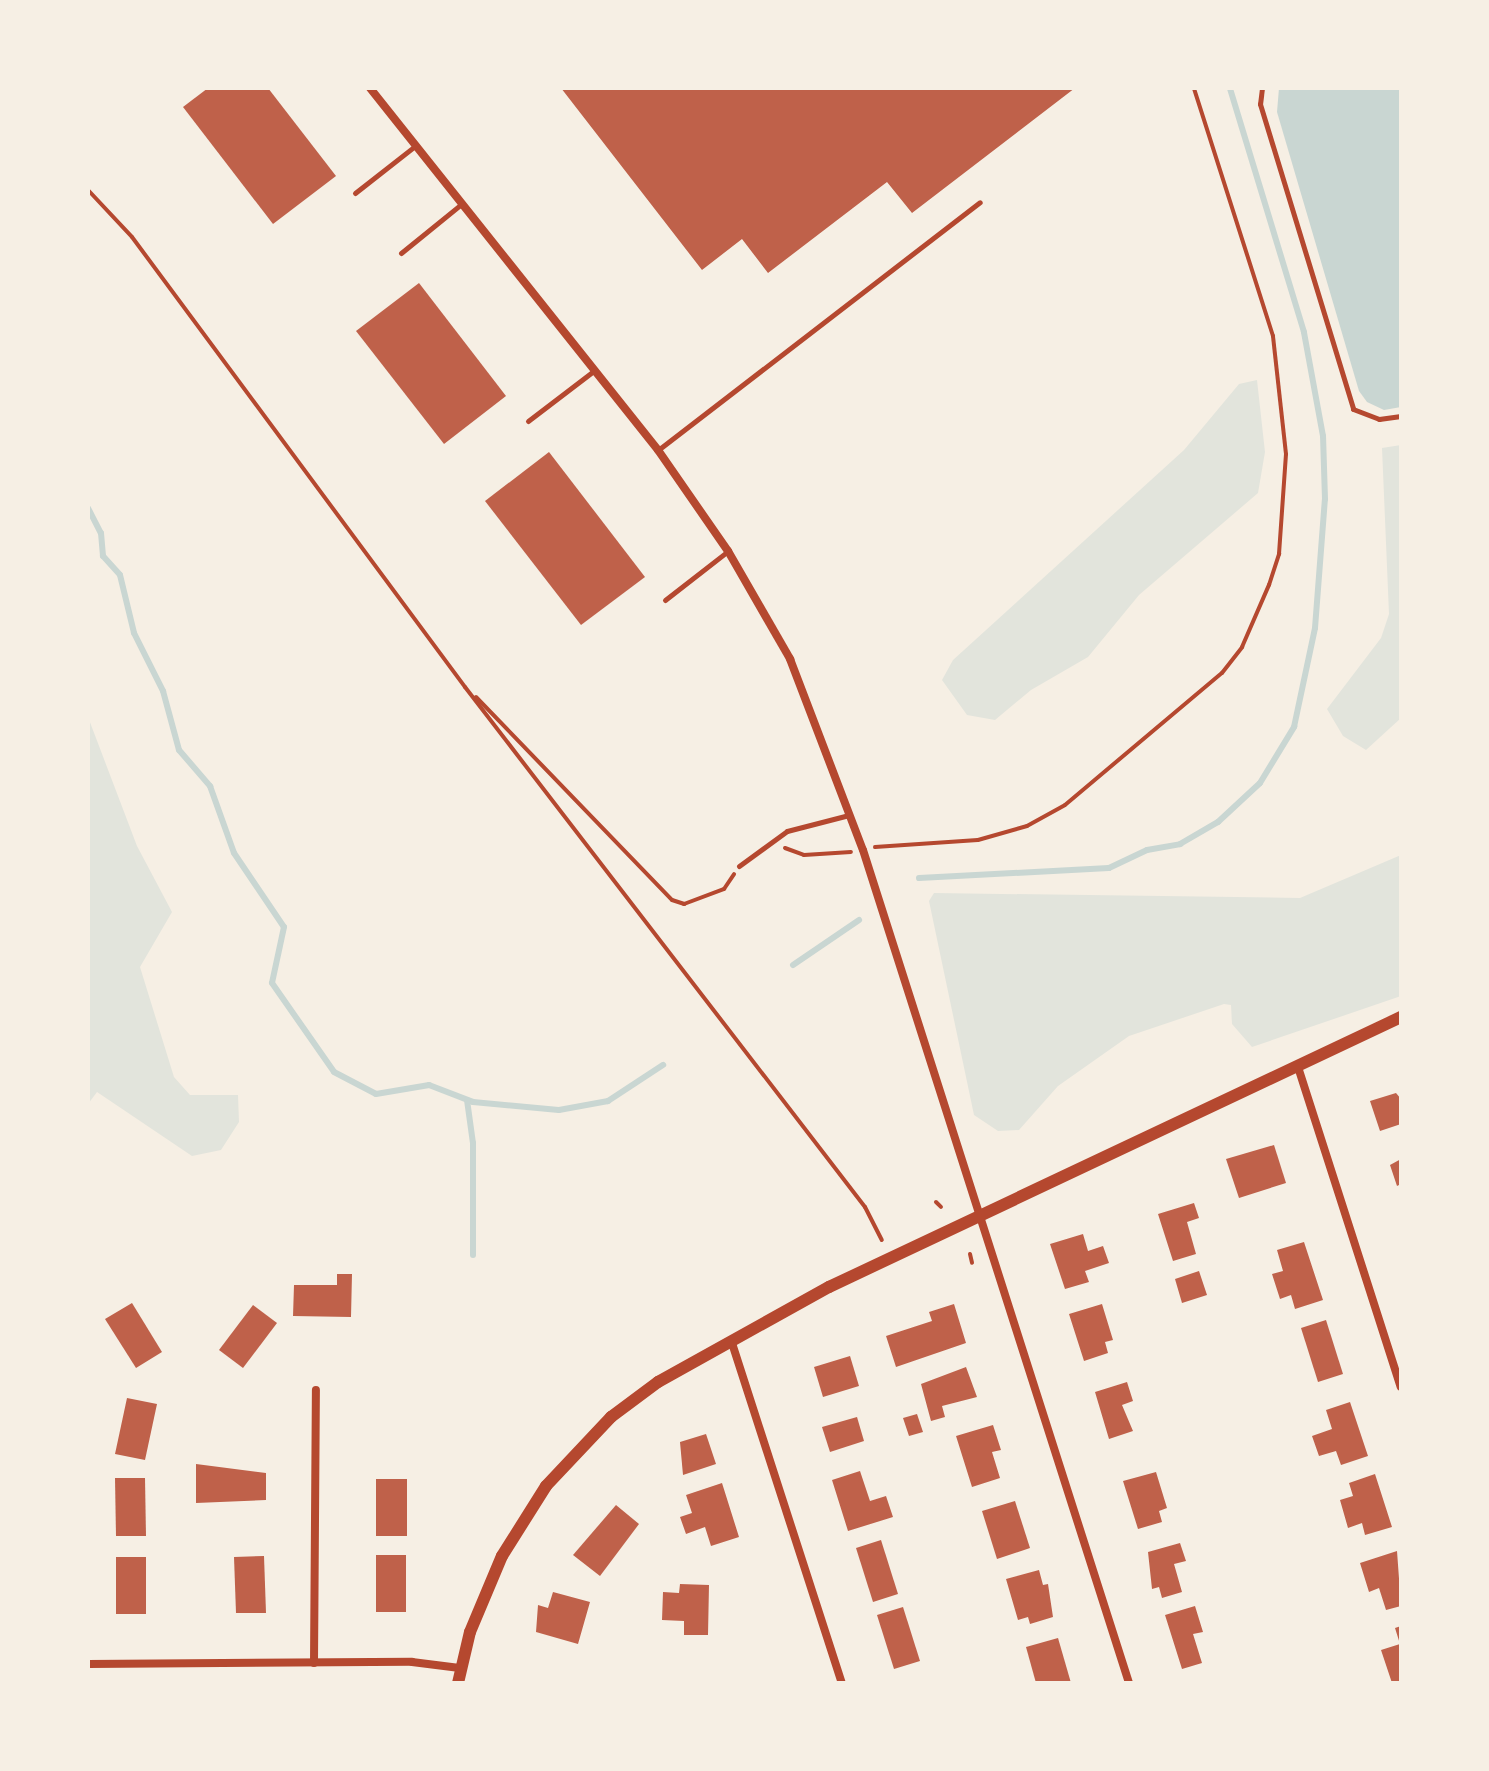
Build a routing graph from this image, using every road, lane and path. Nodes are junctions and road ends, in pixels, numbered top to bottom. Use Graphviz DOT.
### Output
graph roads {
  1 [pos="370,88"];
  2 [pos="1194,88"];
  3 [pos="1262,88"];
  4 [pos="415,146"];
  5 [pos="88,190"];
  6 [pos="355,193"];
  7 [pos="980,202"];
  8 [pos="460,205"];
  9 [pos="401,253"];
  10 [pos="595,369"];
  11 [pos="1401,416"];
  12 [pos="528,421"];
  13 [pos="658,450"];
  14 [pos="728,551"];
  15 [pos="665,600"];
  16 [pos="465,687"];
  17 [pos="850,815"];
  18 [pos="772,842"];
  19 [pos="863,850"];
  20 [pos="739,866"];
  21 [pos="1401,1017"];
  22 [pos="1298,1067"];
  23 [pos="936,1202"];
  24 [pos="941,1207"];
  25 [pos="982,1216"];
  26 [pos="882,1240"];
  27 [pos="970,1254"];
  28 [pos="972,1263"];
  29 [pos="731,1340"];
  30 [pos="1401,1387"];
  31 [pos="316,1390"];
  32 [pos="314,1663"];
  33 [pos="88,1664"];
  34 [pos="460,1668"];
  35 [pos="458,1683"];
  36 [pos="842,1683"];
  37 [pos="1129,1683"];
  1 -- 4 [label="street"];
  2 -- 19 [label="path"];
  3 -- 11 [label="lane"];
  4 -- 6 [label="lane"];
  4 -- 8 [label="street"];
  5 -- 16 [label="path"];
  7 -- 13 [label="lane"];
  8 -- 9 [label="lane"];
  8 -- 10 [label="street"];
  10 -- 12 [label="lane"];
  10 -- 13 [label="street"];
  13 -- 14 [label="street"];
  14 -- 15 [label="lane"];
  14 -- 17 [label="street"];
  16 -- 20 [label="path"];
  16 -- 26 [label="path"];
  17 -- 18 [label="lane"];
  17 -- 19 [label="street"];
  18 -- 19 [label="path"];
  18 -- 20 [label="lane"];
  19 -- 25 [label="street"];
  21 -- 22 [label="street"];
  22 -- 25 [label="street"];
  22 -- 30 [label="street"];
  23 -- 24 [label="path"];
  25 -- 29 [label="street"];
  25 -- 37 [label="street"];
  27 -- 28 [label="path"];
  29 -- 34 [label="street"];
  29 -- 36 [label="street"];
  31 -- 32 [label="street"];
  32 -- 33 [label="street"];
  32 -- 34 [label="street"];
  34 -- 35 [label="street"];
}
